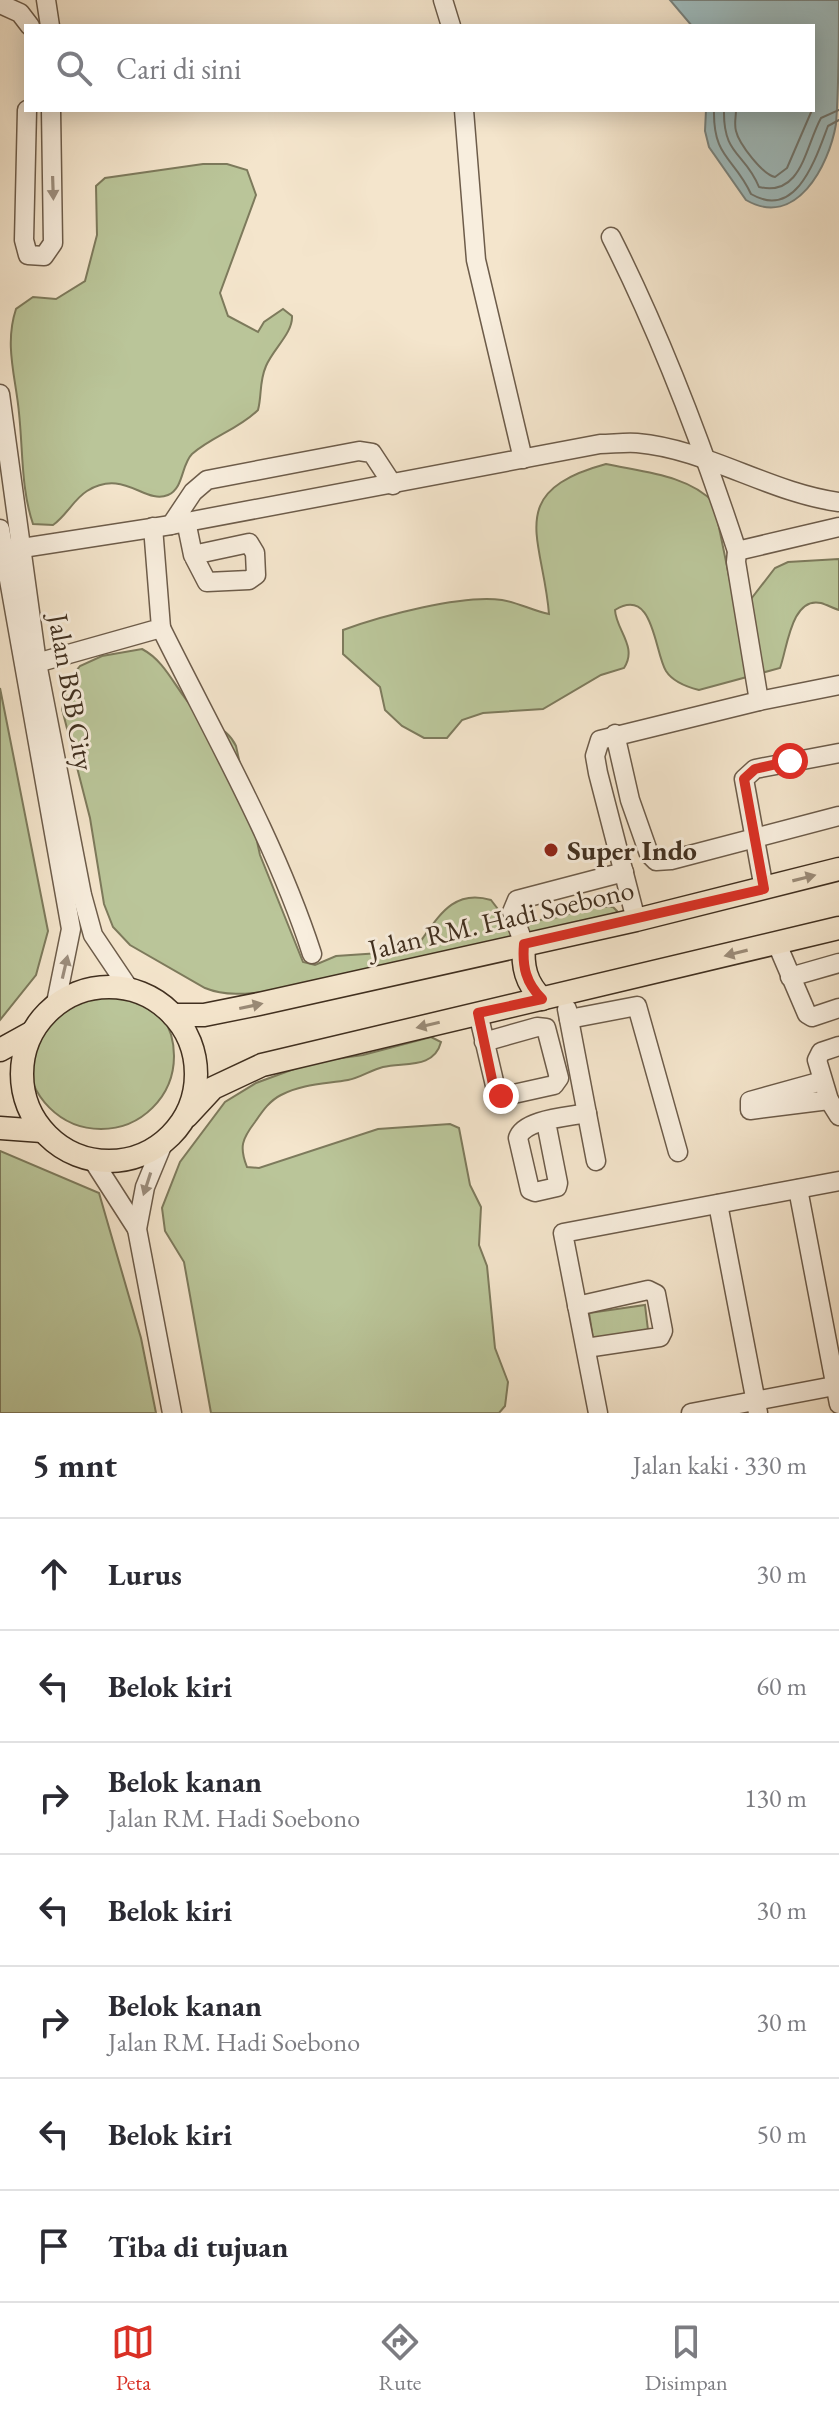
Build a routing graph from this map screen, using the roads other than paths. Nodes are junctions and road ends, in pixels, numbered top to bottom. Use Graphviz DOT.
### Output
graph roads {
  1 [pos="46,0"];
  2 [pos="443,0"];
  3 [pos="0,4"];
  4 [pos="28,24"];
  5 [pos="50,24"];
  6 [pos="450,24"];
  7 [pos="27,112"];
  8 [pos="51,112"];
  9 [pos="464,112"];
  10 [pos="611,237"];
  11 [pos="0,394"];
  12 [pos="523,459"];
  13 [pos="708,462"];
  14 [pos="393,485"];
  15 [pos="839,502"];
  16 [pos="170,524"];
  17 [pos="839,527"];
  18 [pos="0,529"];
  19 [pos="11,550"];
  20 [pos="737,551"];
  21 [pos="193,555"];
  22 [pos="161,628"];
  23 [pos="30,665"];
  24 [pos="839,685"];
  25 [pos="759,701"];
  26 [pos="615,734"];
  27 [pos="839,753"];
  28 [pos="839,816"];
  29 [pos="753,837"];
  30 [pos="839,869"];
  31 [pos="624,872"];
  32 [pos="764,889"];
  33 [pos="636,920"];
  34 [pos="839,928"];
  35 [pos="524,944"];
  36 [pos="777,944"];
  37 [pos="312,954"];
  38 [pos="839,963"];
  39 [pos="790,977"];
  40 [pos="128,987"];
  41 [pos="553,997"];
  42 [pos="56,1003"];
  43 [pos="839,1008"];
  44 [pos="478,1013"];
  45 [pos="173,1015"];
  46 [pos="569,1019"];
  47 [pos="31,1033"];
  48 [pos="484,1042"];
  49 [pos="839,1046"];
  50 [pos="0,1050"];
  51 [pos="822,1081"];
  52 [pos="834,1108"];
  53 [pos="587,1113"];
  54 [pos="187,1116"];
  55 [pos="546,1122"];
  56 [pos="0,1128"];
  57 [pos="42,1131"];
  58 [pos="164,1141"];
  59 [pos="678,1152"];
  60 [pos="596,1161"];
  61 [pos="94,1162"];
  62 [pos="839,1181"];
  63 [pos="798,1189"];
  64 [pos="718,1204"];
  65 [pos="137,1229"];
  66 [pos="577,1306"];
  67 [pos="586,1348"];
  68 [pos="838,1392"];
  69 [pos="757,1407"];
  70 [pos="172,1413"];
  71 [pos="598,1413"];
  72 [pos="691,1413"];
  1 -- 5 [label="street"];
  2 -- 6 [label="street"];
  3 -- 4 [label="street"];
  8 -- 7 [label="street, one-way"];
  9 -- 12 [label="street"];
  10 -- 13 [label="street"];
  11 -- 19 [label="street, Jalan BSB City"];
  12 -- 13 [label="street"];
  12 -- 14 [label="street"];
  13 -- 15 [label="street"];
  13 -- 20 [label="street"];
  14 -- 16 [label="street"];
  14 -- 16 [label="street"];
  16 -- 19 [label="street"];
  16 -- 21 [label="street"];
  16 -- 22 [label="street"];
  17 -- 20 [label="street"];
  18 -- 19 [label="street, Jalan BSB City"];
  19 -- 23 [label="street, Jalan BSB City"];
  20 -- 25 [label="street"];
  22 -- 23 [label="street"];
  22 -- 37 [label="street"];
  23 -- 40 [label="street, Jalan BSB City"];
  42 -- 23 [label="street, Jalan BSB City, one-way"];
  24 -- 25 [label="street"];
  25 -- 26 [label="street"];
  26 -- 29 [label="street"];
  26 -- 31 [label="street"];
  27 -- 29 [label="street"];
  28 -- 29 [label="street"];
  29 -- 32 [label="street"];
  32 -- 30 [label="main road, Jalan RM. Hadi Soebono, one-way"];
  31 -- 33 [label="street"];
  31 -- 35 [label="street"];
  32 -- 33 [label="main road, Jalan RM. Hadi Soebono"];
  33 -- 35 [label="main road, Jalan RM. Hadi Soebono"];
  34 -- 36 [label="main road"];
  35 -- 41 [label="main road"];
  45 -- 35 [label="main road, Jalan RM. Hadi Soebono, one-way"];
  36 -- 39 [label="street"];
  36 -- 41 [label="main road, one-way"];
  38 -- 39 [label="street"];
  39 -- 43 [label="street"];
  40 -- 42 [label="main road"];
  40 -- 45 [label="main road"];
  41 -- 44 [label="main road"];
  41 -- 46 [label="street"];
  42 -- 47 [label="main road"];
  44 -- 48 [label="street"];
  44 -- 54 [label="main road, one-way"];
  45 -- 54 [label="main road"];
  46 -- 53 [label="street"];
  46 -- 59 [label="street"];
  47 -- 50 [label="main road"];
  47 -- 57 [label="main road"];
  48 -- 48 [label="street"];
  49 -- 51 [label="street"];
  51 -- 52 [label="street"];
  51 -- 52 [label="street"];
  53 -- 55 [label="street"];
  53 -- 60 [label="street"];
  54 -- 58 [label="main road"];
  56 -- 57 [label="main road"];
  57 -- 61 [label="main road"];
  58 -- 61 [label="main road"];
  58 -- 65 [label="street, one-way"];
  61 -- 65 [label="street"];
  62 -- 63 [label="street"];
  63 -- 64 [label="street"];
  63 -- 68 [label="street"];
  64 -- 66 [label="street"];
  64 -- 69 [label="street"];
  65 -- 70 [label="street"];
  66 -- 67 [label="street"];
  66 -- 67 [label="street"];
  67 -- 71 [label="street"];
  68 -- 69 [label="street"];
  69 -- 72 [label="street"];
}
